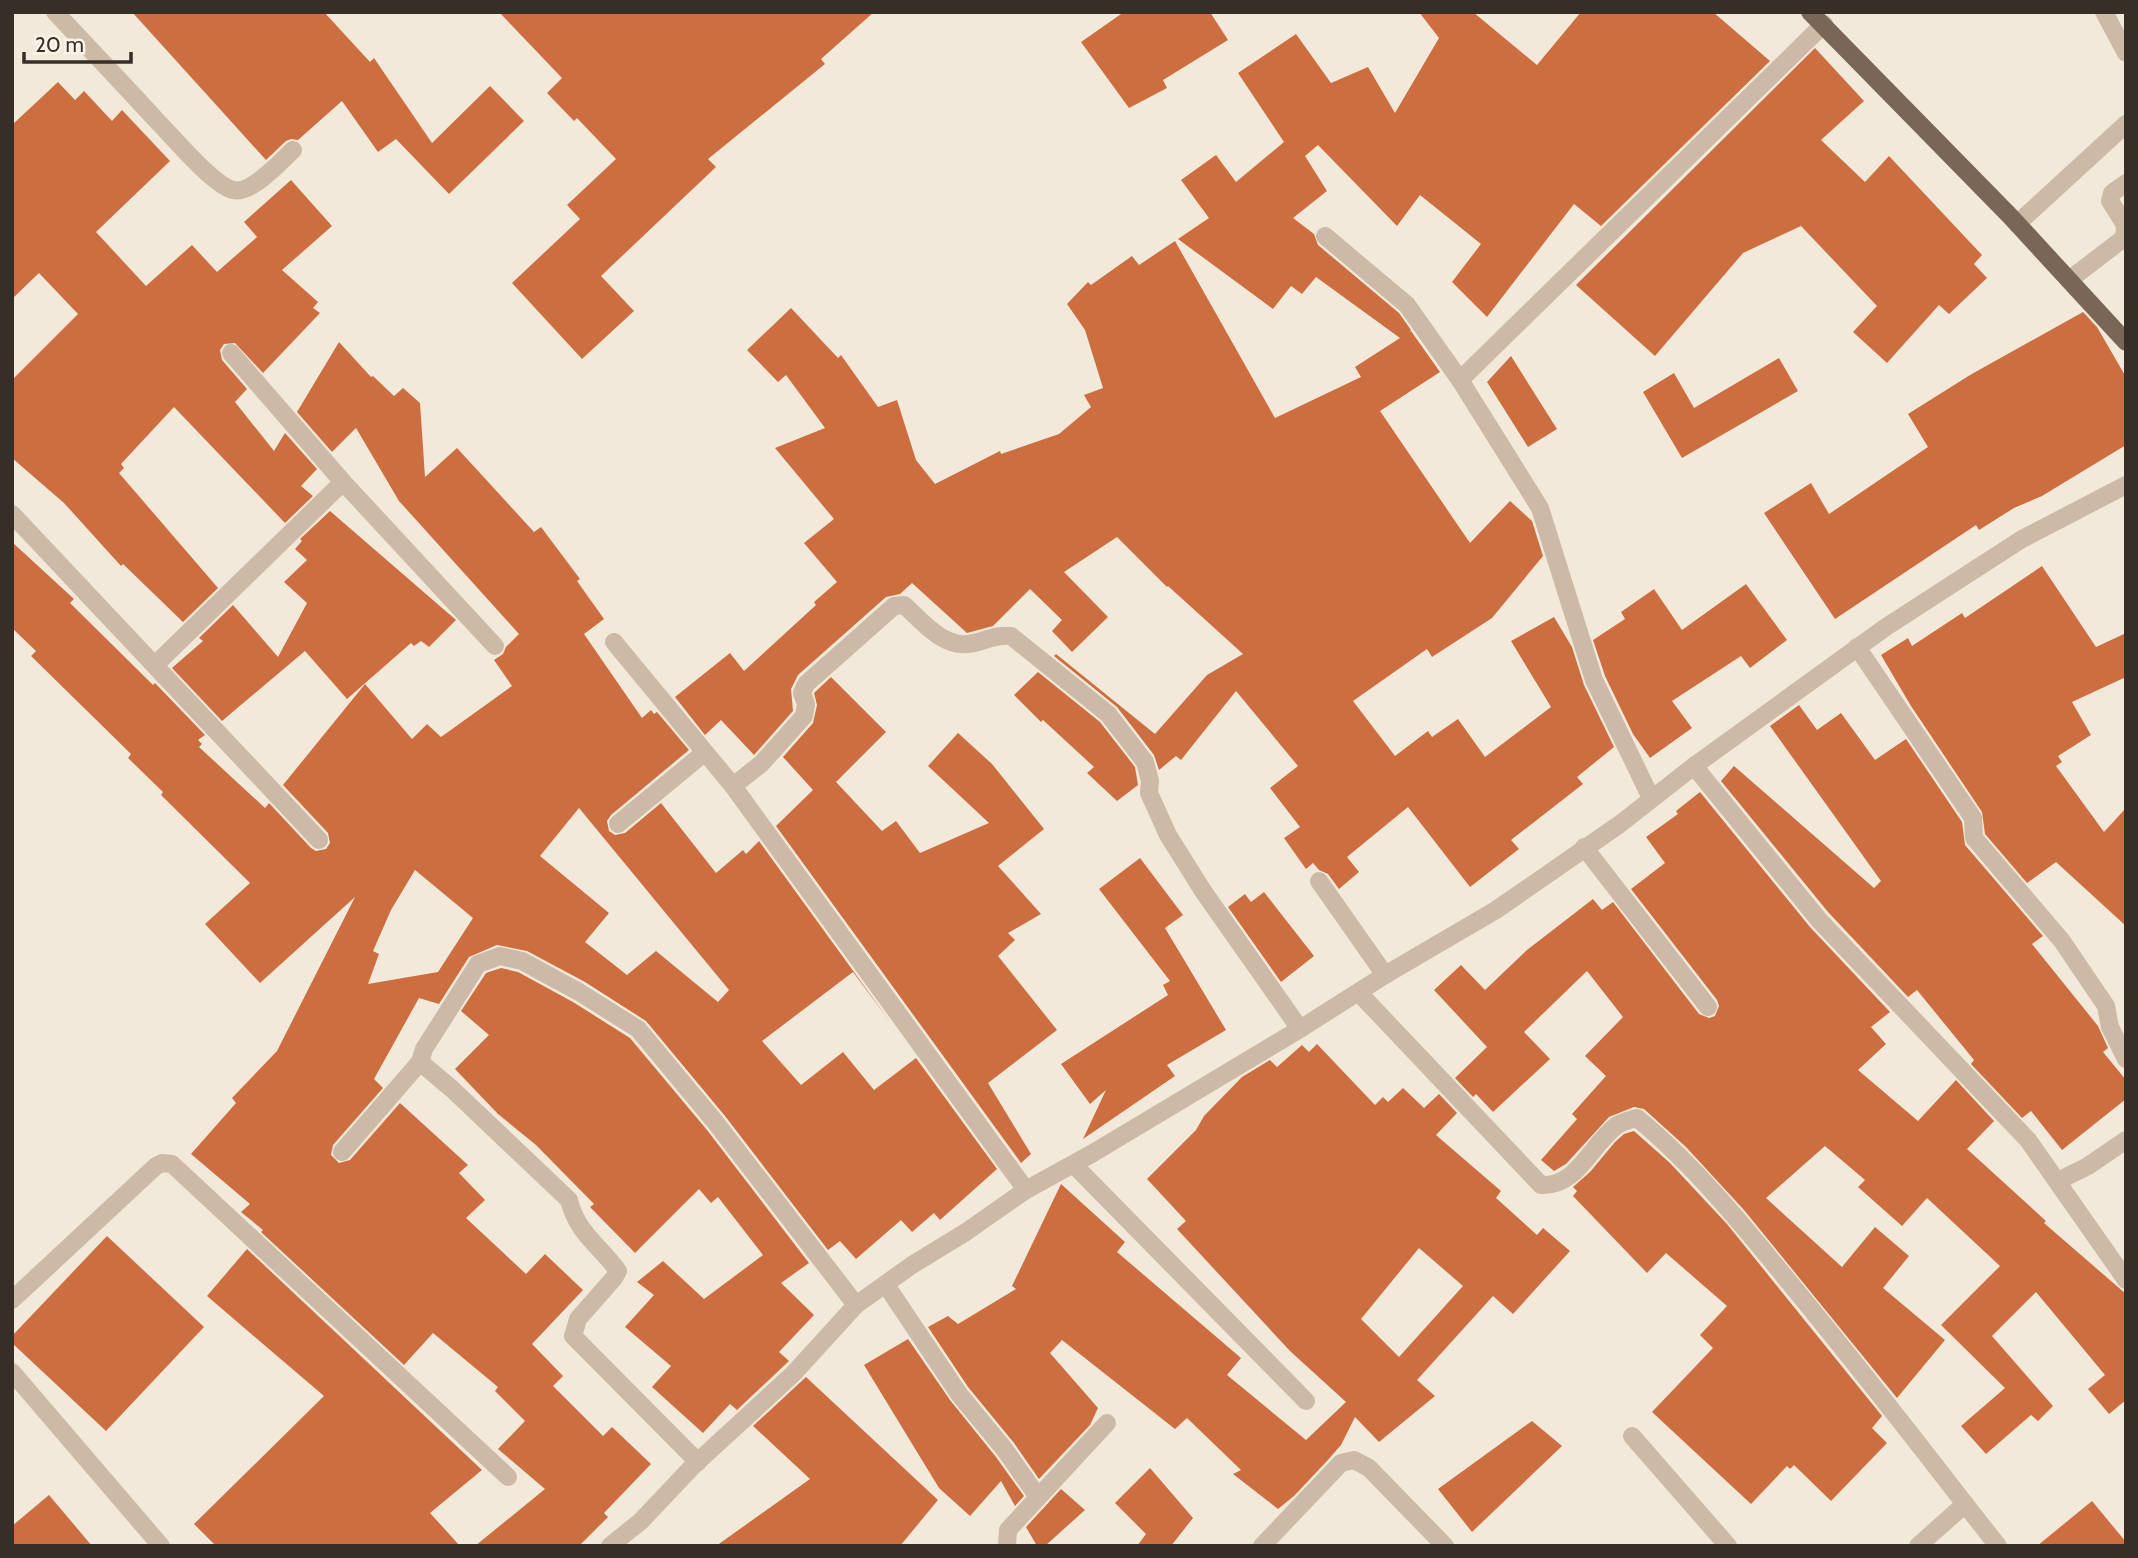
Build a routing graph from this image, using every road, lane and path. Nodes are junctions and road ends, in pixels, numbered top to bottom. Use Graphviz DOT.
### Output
graph roads {
  1 [pos="55,12"];
  2 [pos="2105,12"];
  3 [pos="1817,18"];
  4 [pos="2126,53"];
  5 [pos="2126,124"];
  6 [pos="293,149"];
  7 [pos="2126,183"];
  8 [pos="2017,224"];
  9 [pos="1325,236"];
  10 [pos="2068,280"];
  11 [pos="2126,342"];
  12 [pos="231,353"];
  13 [pos="1460,380"];
  14 [pos="343,482"];
  15 [pos="2126,485"];
  16 [pos="12,514"];
  17 [pos="614,642"];
  18 [pos="495,646"];
  19 [pos="1857,648"];
  20 [pos="156,664"];
  21 [pos="704,753"];
  22 [pos="1694,765"];
  23 [pos="733,786"];
  24 [pos="1651,798"];
  25 [pos="618,824"];
  26 [pos="319,839"];
  27 [pos="1584,847"];
  28 [pos="1320,881"];
  29 [pos="1385,975"];
  30 [pos="1359,993"];
  31 [pos="1709,1007"];
  32 [pos="1300,1029"];
  33 [pos="2126,1059"];
  34 [pos="420,1062"];
  35 [pos="2126,1140"];
  36 [pos="342,1152"];
  37 [pos="1073,1164"];
  38 [pos="2057,1181"];
  39 [pos="1026,1190"];
  40 [pos="2126,1280"];
  41 [pos="886,1285"];
  42 [pos="12,1300"];
  43 [pos="856,1305"];
  44 [pos="12,1372"];
  45 [pos="1306,1401"];
  46 [pos="1107,1423"];
  47 [pos="1632,1436"];
  48 [pos="698,1462"];
  49 [pos="508,1477"];
  50 [pos="1038,1497"];
  51 [pos="1965,1504"];
  52 [pos="161,1546"];
  53 [pos="610,1546"];
  54 [pos="1007,1546"];
  55 [pos="1262,1546"];
  56 [pos="1445,1546"];
  57 [pos="1728,1546"];
  58 [pos="1918,1546"];
  59 [pos="1998,1546"];
  1 -- 6 [label="street"];
  2 -- 4 [label="street"];
  3 -- 8 [label="main road"];
  3 -- 13 [label="street"];
  5 -- 8 [label="street"];
  7 -- 10 [label="street"];
  8 -- 10 [label="main road"];
  9 -- 13 [label="street"];
  10 -- 11 [label="main road"];
  12 -- 14 [label="street"];
  13 -- 24 [label="street"];
  14 -- 18 [label="street"];
  14 -- 20 [label="street"];
  15 -- 19 [label="street"];
  16 -- 20 [label="street"];
  17 -- 21 [label="street"];
  19 -- 22 [label="street"];
  19 -- 33 [label="street"];
  20 -- 26 [label="street"];
  21 -- 23 [label="street"];
  21 -- 25 [label="street"];
  22 -- 24 [label="street"];
  22 -- 38 [label="street"];
  23 -- 32 [label="street"];
  23 -- 39 [label="street"];
  24 -- 27 [label="street"];
  27 -- 29 [label="street"];
  27 -- 31 [label="street"];
  28 -- 29 [label="street"];
  29 -- 30 [label="street"];
  30 -- 32 [label="street"];
  30 -- 51 [label="street"];
  32 -- 37 [label="street"];
  34 -- 36 [label="street"];
  34 -- 43 [label="street"];
  34 -- 48 [label="street"];
  35 -- 38 [label="street"];
  37 -- 39 [label="street"];
  37 -- 45 [label="street"];
  38 -- 40 [label="street"];
  39 -- 41 [label="street"];
  41 -- 43 [label="street"];
  41 -- 50 [label="street"];
  42 -- 49 [label="street"];
  43 -- 48 [label="street"];
  44 -- 52 [label="street"];
  46 -- 50 [label="street"];
  47 -- 57 [label="street"];
  48 -- 53 [label="street"];
  50 -- 54 [label="street"];
  51 -- 58 [label="street"];
  51 -- 59 [label="street"];
  55 -- 56 [label="street"];
}
